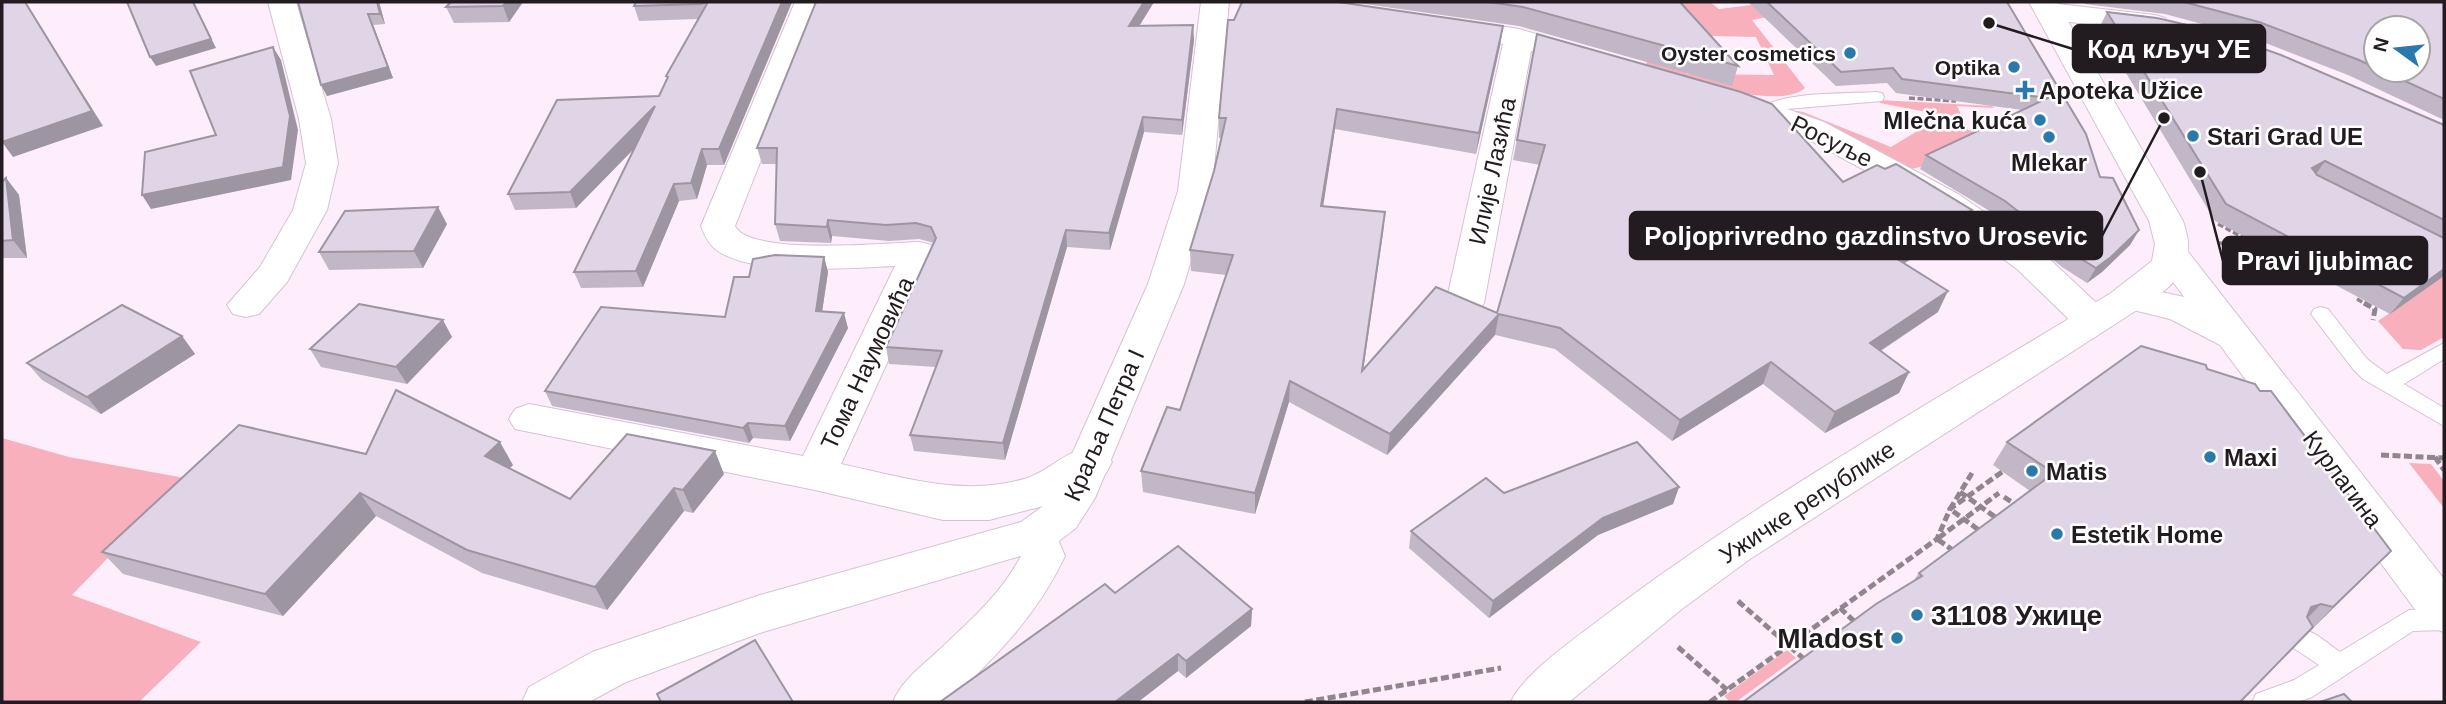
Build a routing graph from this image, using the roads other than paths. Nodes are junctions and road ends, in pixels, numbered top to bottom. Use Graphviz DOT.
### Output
graph roads {
  1 [pos="282,2"];
  2 [pos="809,2"];
  3 [pos="1215,2"];
  4 [pos="2046,7"];
  5 [pos="1415,22"];
  6 [pos="2179,29"];
  7 [pos="1519,38"];
  8 [pos="1614,66"];
  9 [pos="1703,91"];
  10 [pos="1876,97"];
  11 [pos="1767,111"];
  12 [pos="2172,256"];
  13 [pos="2130,297"];
  14 [pos="1465,303"];
  15 [pos="246,305"];
  16 [pos="2321,314"];
  17 [pos="2092,321"];
  18 [pos="2241,345"];
  19 [pos="2444,350"];
  20 [pos="2386,384"];
  21 [pos="2444,418"];
  22 [pos="529,419"];
  23 [pos="1091,462"];
  24 [pos="816,474"];
  25 [pos="1035,535"];
  26 [pos="2444,613"];
  27 [pos="2444,620"];
  28 [pos="2301,639"];
  29 [pos="2339,665"];
  30 [pos="546,702"];
  31 [pos="916,702"];
  32 [pos="1535,702"];
  33 [pos="2265,702"];
  1 -- 15 [label="street"];
  2 -- 24 [label="street, Тома Наумовића"];
  3 -- 23 [label="street, Краља Петра I"];
  4 -- 6 [label="street"];
  4 -- 12 [label="street"];
  5 -- 7 [label="street"];
  7 -- 8 [label="street"];
  7 -- 14 [label="street, Илије Лазића"];
  9 -- 11 [label="street, Росуље"];
  10 -- 11 [label="lane"];
  11 -- 17 [label="street, Росуље"];
  12 -- 13 [label="street, Ужичке републике"];
  12 -- 18 [label="street, Курлагина"];
  13 -- 17 [label="street, Ужичке републике"];
  13 -- 18 [label="street, Курлагина"];
  16 -- 20 [label="lane"];
  17 -- 32 [label="street, Ужичке републике"];
  18 -- 26 [label="street, Курлагина"];
  19 -- 20 [label="lane"];
  20 -- 21 [label="lane"];
  22 -- 24 [label="street, Тома Наумовића"];
  23 -- 24 [label="street, Тома Наумовића"];
  23 -- 25 [label="street, Краља Петра I"];
  25 -- 30 [label="street, Краља Петра I"];
  25 -- 31 [label="street"];
  27 -- 29 [label="lane"];
  28 -- 29 [label="lane"];
  29 -- 33 [label="lane"];
}
